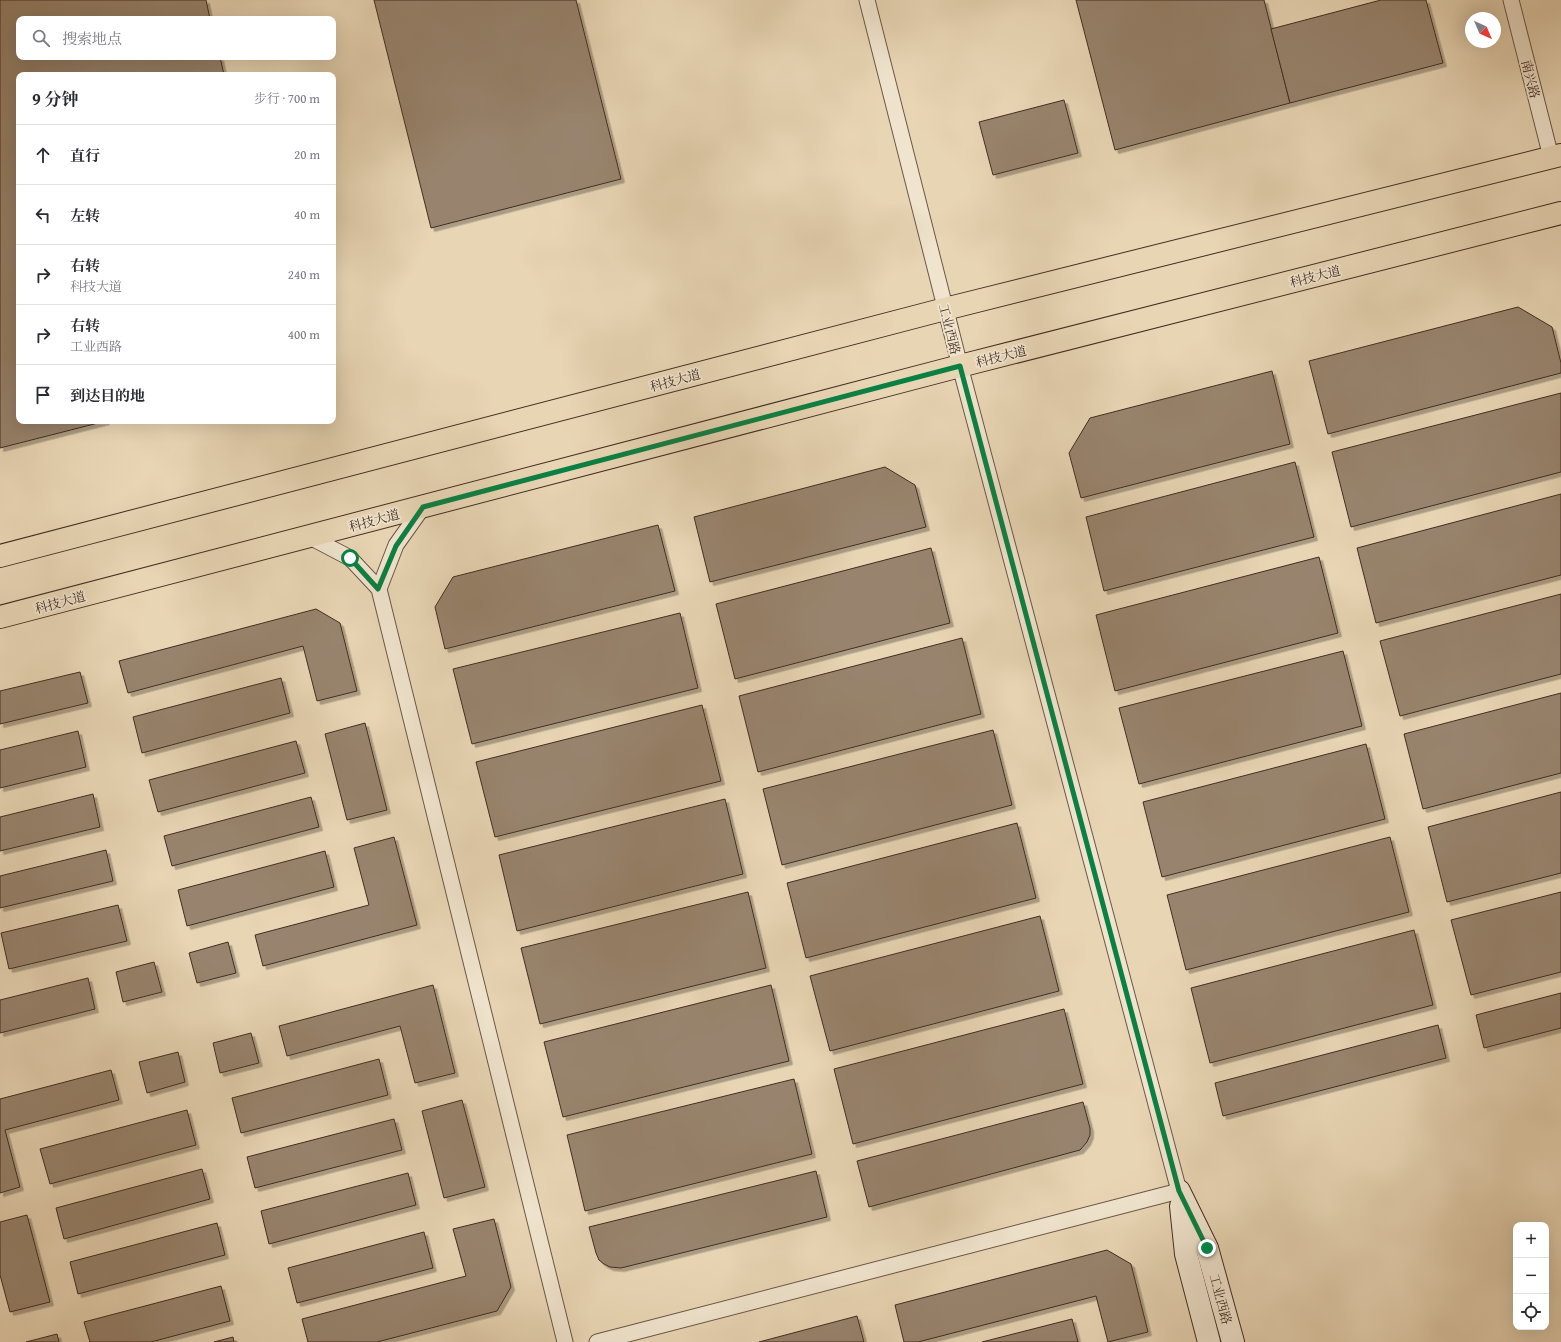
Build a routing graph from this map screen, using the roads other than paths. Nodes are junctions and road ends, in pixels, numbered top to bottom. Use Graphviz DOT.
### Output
graph roads {
  1 [pos="867,0"];
  2 [pos="1511,0"];
  3 [pos="1556,156"];
  4 [pos="1561,213"];
  5 [pos="945,309"];
  6 [pos="960,366"];
  7 [pos="423,507"];
  8 [pos="310,537"];
  9 [pos="0,556"];
  10 [pos="378,589"];
  11 [pos="0,617"];
  12 [pos="1179,1191"];
  13 [pos="565,1342"];
  14 [pos="597,1342"];
  15 [pos="1209,1342"];
  16 [pos="1232,1342"];
  1 -- 5 [label="street, 工业西路"];
  2 -- 3 [label="street, 南兴路"];
  3 -- 5 [label="main road, 科技大道"];
  4 -- 6 [label="main road, 科技大道"];
  5 -- 6 [label="street, 工业西路"];
  5 -- 9 [label="main road, 科技大道"];
  6 -- 7 [label="main road, 科技大道"];
  6 -- 12 [label="street, 工业西路"];
  7 -- 8 [label="main road, 科技大道"];
  7 -- 10 [label="street"];
  8 -- 10 [label="street"];
  8 -- 11 [label="main road, 科技大道"];
  10 -- 13 [label="street"];
  12 -- 14 [label="street"];
  12 -- 15 [label="street, 工业西路"];
  12 -- 16 [label="street, 工业西路"];
}
